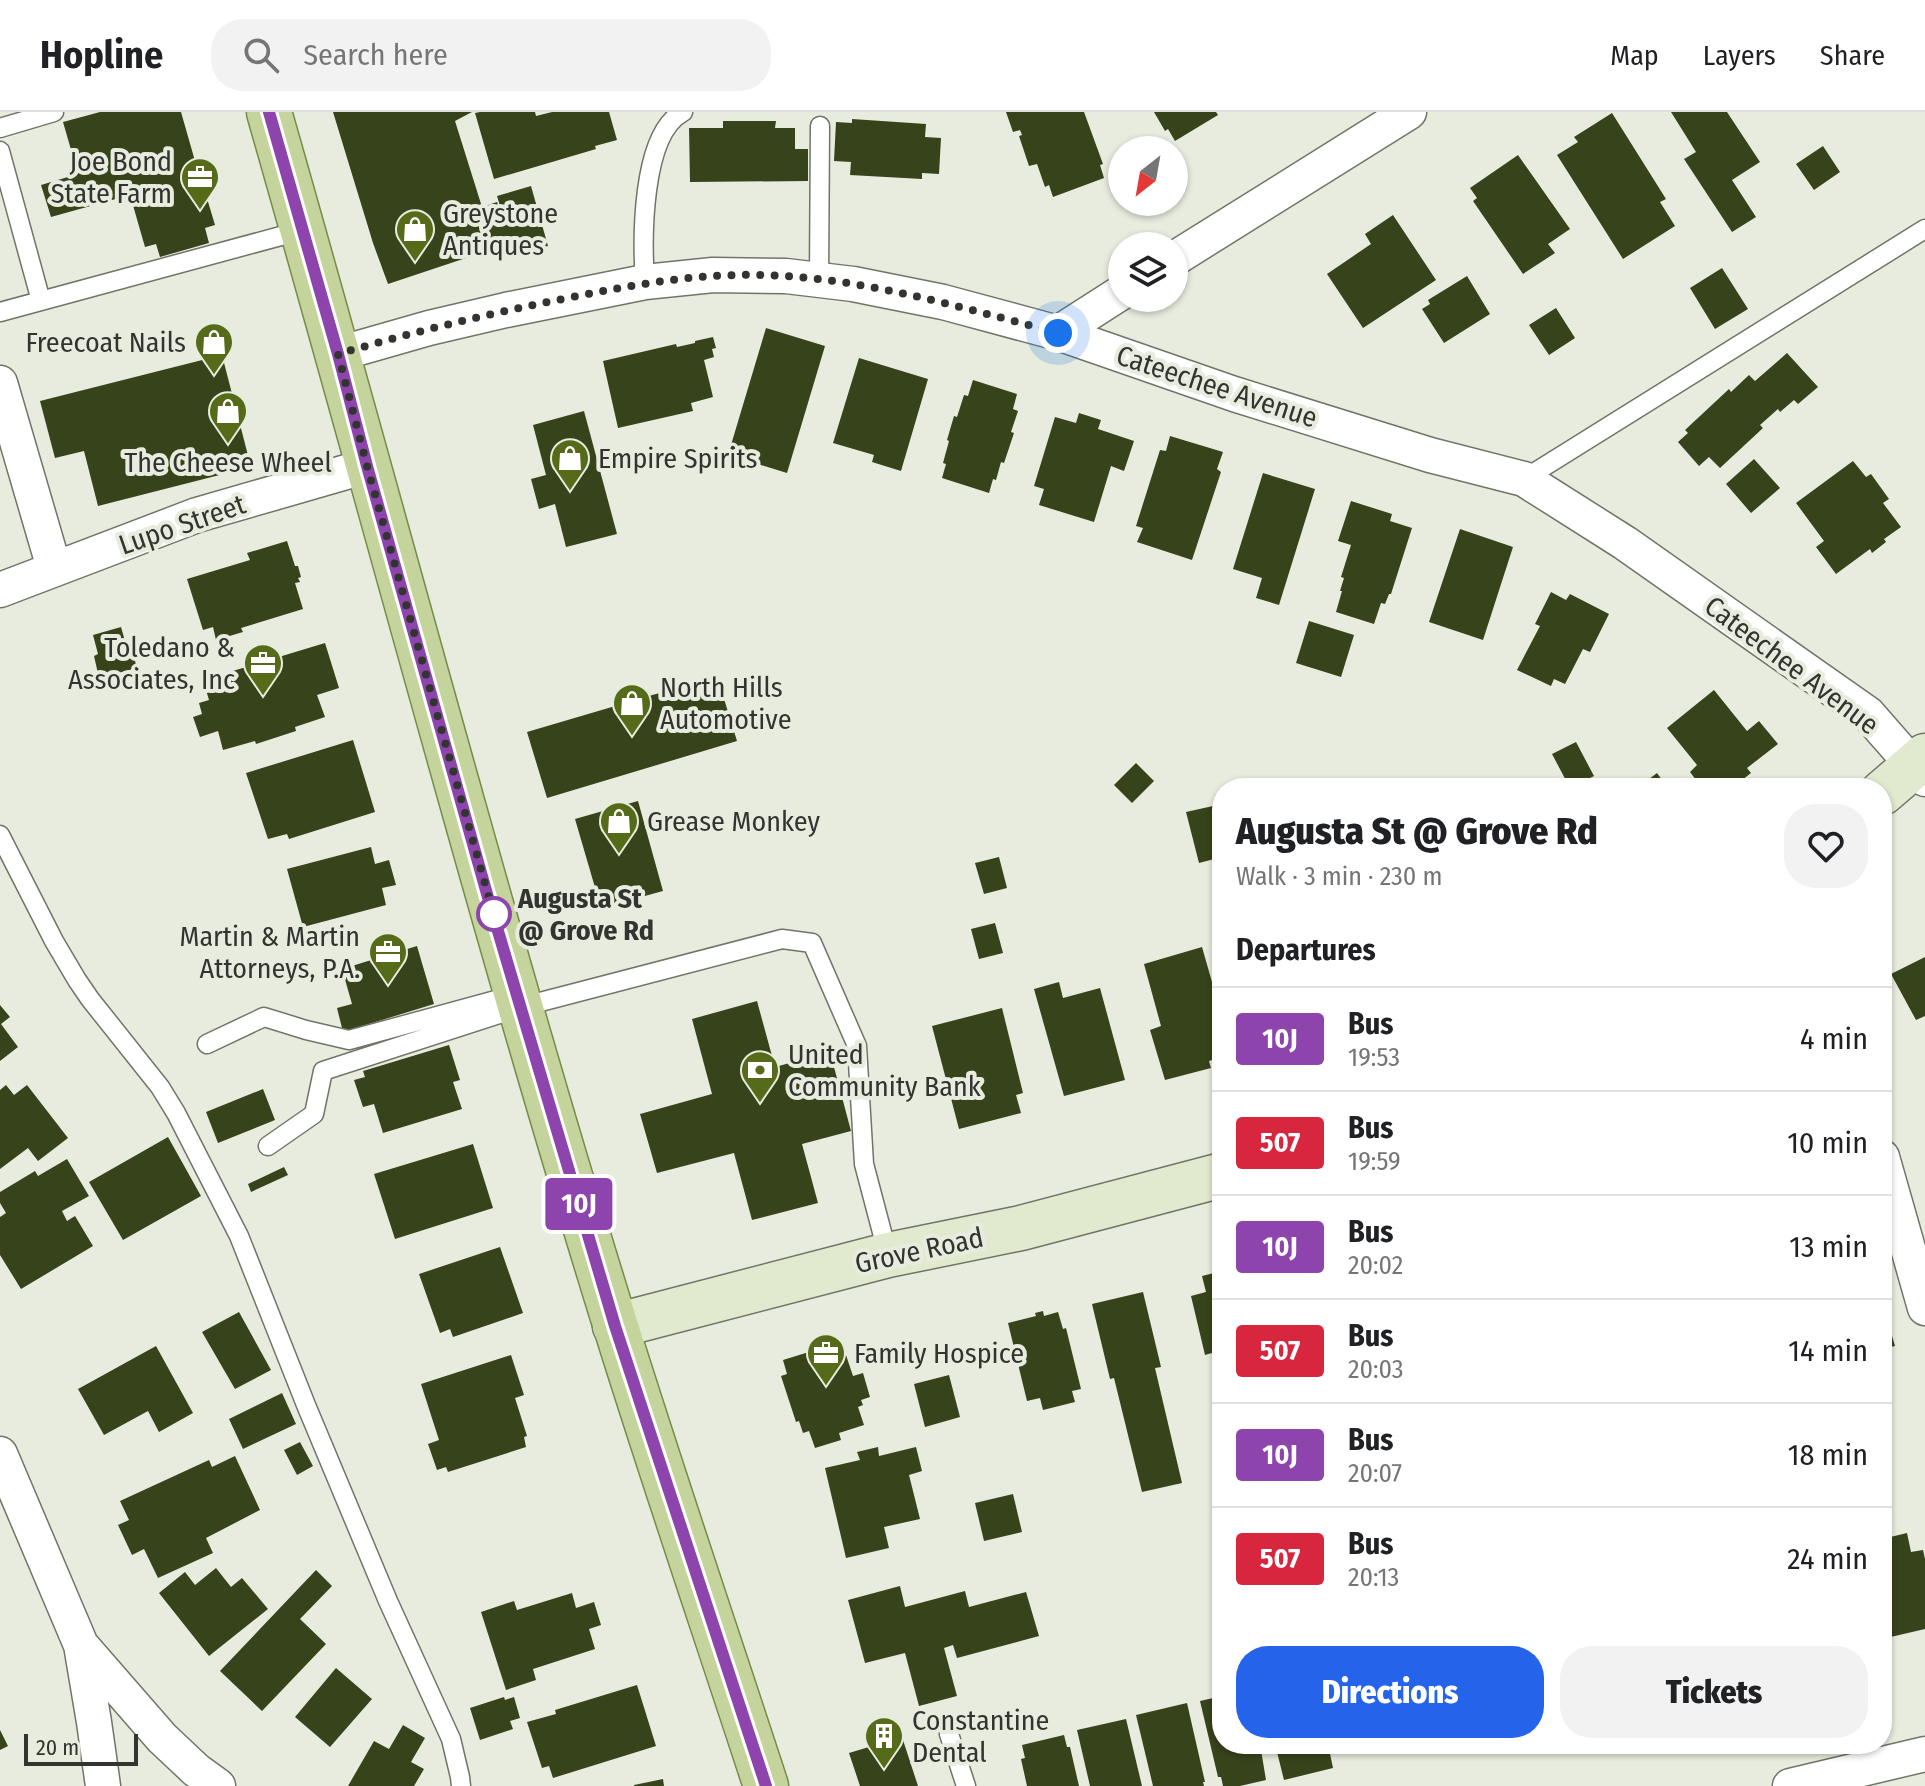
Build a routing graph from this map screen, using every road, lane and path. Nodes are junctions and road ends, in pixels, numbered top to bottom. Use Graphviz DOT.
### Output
graph roads {
  1 [pos="54,112"];
  2 [pos="269,112"];
  3 [pos="683,112"];
  4 [pos="1409,112"];
  5 [pos="820,126"];
  6 [pos="0,128"];
  7 [pos="0,151"];
  8 [pos="1925,229"];
  9 [pos="303,230"];
  10 [pos="1188,250"];
  11 [pos="819,280"];
  12 [pos="645,282"];
  13 [pos="41,301"];
  14 [pos="1108,301"];
  15 [pos="0,312"];
  16 [pos="1058,333"];
  17 [pos="338,354"];
  18 [pos="0,383"];
  19 [pos="367,466"];
  20 [pos="1524,479"];
  21 [pos="54,568"];
  22 [pos="0,590"];
  23 [pos="1911,774"];
  24 [pos="0,835"];
  25 [pos="520,1000"];
  26 [pos="207,1044"];
  27 [pos="268,1146"];
  28 [pos="1212,1178"];
  29 [pos="1892,1192"];
  30 [pos="888,1255"];
  31 [pos="1925,1308"];
  32 [pos="615,1326"];
  33 [pos="0,1454"];
  34 [pos="81,1645"];
  35 [pos="949,1734"];
  36 [pos="1925,1754"];
  37 [pos="103,1786"];
  38 [pos="218,1786"];
  39 [pos="461,1786"];
  40 [pos="766,1786"];
  41 [pos="966,1786"];
  42 [pos="1790,1786"];
  1 -- 6 [label="lane"];
  2 -- 9 [label="main road"];
  3 -- 12 [label="lane"];
  4 -- 10 [label="street"];
  5 -- 11 [label="lane"];
  7 -- 13 [label="lane"];
  8 -- 20 [label="lane"];
  9 -- 13 [label="lane"];
  9 -- 17 [label="main road"];
  11 -- 12 [label="street, Cateechee Avenue"];
  11 -- 16 [label="street, Cateechee Avenue"];
  12 -- 17 [label="street, Cateechee Avenue"];
  13 -- 15 [label="lane"];
  14 -- 16 [label="street"];
  16 -- 20 [label="street, Cateechee Avenue"];
  17 -- 19 [label="main road"];
  18 -- 21 [label="street"];
  19 -- 21 [label="street, Lupo Street"];
  19 -- 25 [label="main road"];
  20 -- 23 [label="street, Cateechee Avenue"];
  21 -- 22 [label="street, Lupo Street"];
  24 -- 39 [label="lane"];
  25 -- 26 [label="lane"];
  25 -- 27 [label="lane"];
  25 -- 30 [label="lane"];
  25 -- 32 [label="main road"];
  28 -- 30 [label="main road, Grove Road"];
  29 -- 31 [label="street"];
  30 -- 32 [label="main road, Grove Road"];
  32 -- 40 [label="main road"];
  33 -- 34 [label="street"];
  34 -- 37 [label="street"];
  34 -- 38 [label="street"];
  35 -- 41 [label="lane"];
  36 -- 42 [label="street"];
}
